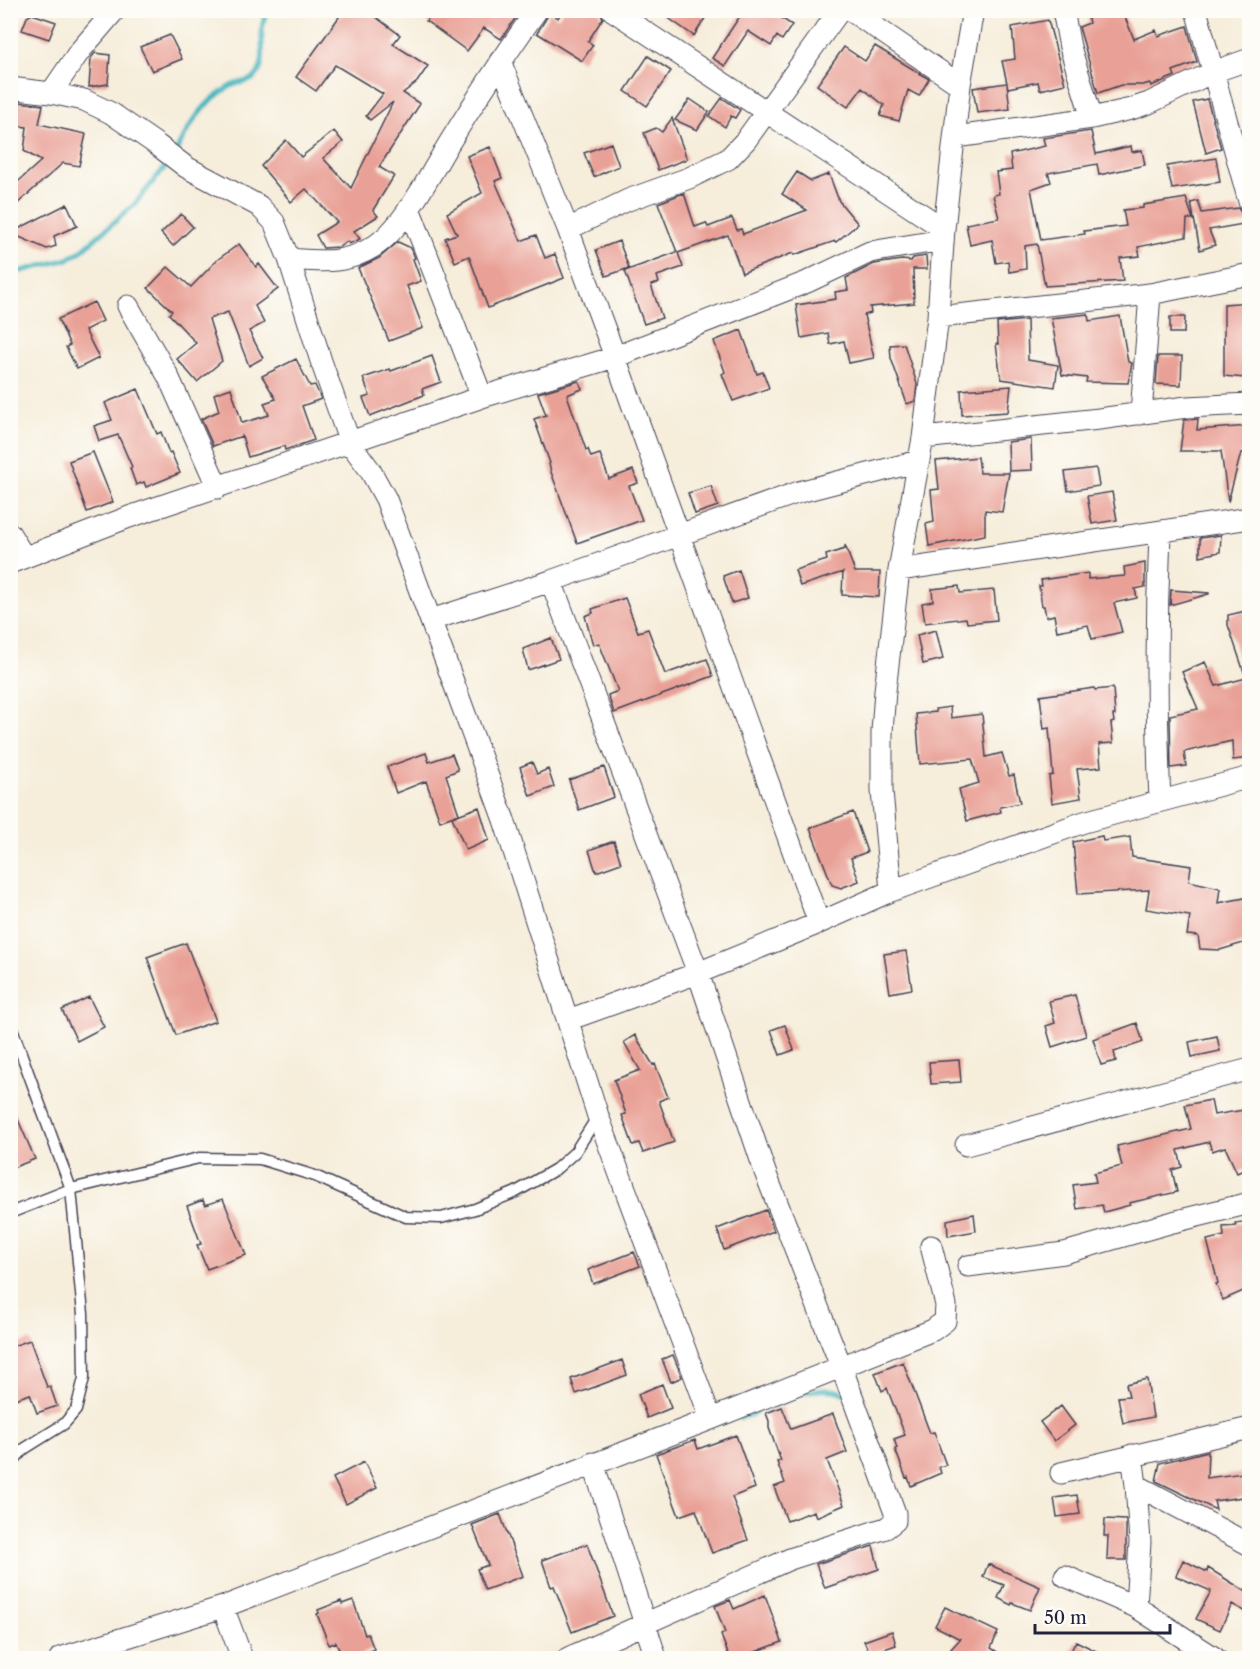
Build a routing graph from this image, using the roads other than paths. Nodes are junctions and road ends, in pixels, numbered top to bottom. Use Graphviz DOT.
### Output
graph roads {
  1 [pos="115,10"];
  2 [pos="537,10"];
  3 [pos="612,10"];
  4 [pos="840,10"];
  5 [pos="850,10"];
  6 [pos="973,10"];
  7 [pos="1063,10"];
  8 [pos="1196,10"];
  9 [pos="1250,59"];
  10 [pos="500,61"];
  11 [pos="1213,72"];
  12 [pos="960,85"];
  13 [pos="10,88"];
  14 [pos="51,93"];
  15 [pos="766,111"];
  16 [pos="1092,118"];
  17 [pos="956,137"];
  18 [pos="1248,196"];
  19 [pos="409,208"];
  20 [pos="568,229"];
  21 [pos="943,235"];
  22 [pos="289,259"];
  23 [pos="1250,274"];
  24 [pos="1150,294"];
  25 [pos="128,306"];
  26 [pos="938,317"];
  27 [pos="615,357"];
  28 [pos="482,397"];
  29 [pos="1250,404"];
  30 [pos="1141,414"];
  31 [pos="923,438"];
  32 [pos="350,443"];
  33 [pos="919,461"];
  34 [pos="218,488"];
  35 [pos="1250,518"];
  36 [pos="1160,532"];
  37 [pos="10,534"];
  38 [pos="679,536"];
  39 [pos="17,560"];
  40 [pos="899,570"];
  41 [pos="551,581"];
  42 [pos="431,621"];
  43 [pos="1250,777"];
  44 [pos="1160,801"];
  45 [pos="891,891"];
  46 [pos="819,923"];
  47 [pos="698,973"];
  48 [pos="568,1020"];
  49 [pos="10,1023"];
  50 [pos="1250,1069"];
  51 [pos="597,1116"];
  52 [pos="966,1145"];
  53 [pos="71,1189"];
  54 [pos="1250,1203"];
  55 [pos="10,1213"];
  56 [pos="931,1246"];
  57 [pos="968,1266"];
  58 [pos="841,1366"];
  59 [pos="711,1419"];
  60 [pos="1250,1428"];
  61 [pos="1132,1455"];
  62 [pos="593,1463"];
  63 [pos="10,1464"];
  64 [pos="1061,1473"];
  65 [pos="1136,1485"];
  66 [pos="1250,1545"];
  67 [pos="1065,1576"];
  68 [pos="223,1607"];
  69 [pos="1136,1607"];
  70 [pos="644,1624"];
  71 [pos="60,1659"];
  72 [pos="242,1659"];
  73 [pos="568,1659"];
  74 [pos="656,1659"];
  75 [pos="1215,1659"];
  1 -- 14 [label="street"];
  2 -- 10 [label="street"];
  3 -- 15 [label="street"];
  4 -- 15 [label="street"];
  5 -- 12 [label="street"];
  6 -- 12 [label="street"];
  7 -- 16 [label="street"];
  8 -- 11 [label="street"];
  9 -- 11 [label="street"];
  10 -- 19 [label="street"];
  10 -- 20 [label="street"];
  11 -- 16 [label="street"];
  11 -- 18 [label="street"];
  12 -- 17 [label="street"];
  13 -- 14 [label="street"];
  14 -- 22 [label="street"];
  15 -- 20 [label="street"];
  15 -- 21 [label="street"];
  16 -- 17 [label="street"];
  17 -- 21 [label="street"];
  19 -- 22 [label="street"];
  19 -- 28 [label="street"];
  20 -- 27 [label="street"];
  21 -- 26 [label="street"];
  21 -- 27 [label="street"];
  22 -- 32 [label="street"];
  23 -- 24 [label="street"];
  24 -- 26 [label="street"];
  24 -- 30 [label="street"];
  25 -- 34 [label="street"];
  26 -- 31 [label="street"];
  27 -- 28 [label="street"];
  27 -- 38 [label="street"];
  28 -- 32 [label="street"];
  29 -- 30 [label="street"];
  30 -- 31 [label="street"];
  31 -- 33 [label="street"];
  32 -- 34 [label="street"];
  32 -- 42 [label="street"];
  33 -- 38 [label="street"];
  33 -- 40 [label="street"];
  34 -- 39 [label="street"];
  35 -- 36 [label="street"];
  36 -- 40 [label="street"];
  36 -- 44 [label="street"];
  37 -- 39 [label="street"];
  38 -- 41 [label="street"];
  38 -- 46 [label="street"];
  40 -- 45 [label="street"];
  41 -- 42 [label="street"];
  41 -- 47 [label="street"];
  42 -- 48 [label="street"];
  43 -- 44 [label="street"];
  44 -- 45 [label="street"];
  45 -- 46 [label="street"];
  46 -- 47 [label="street"];
  47 -- 48 [label="street"];
  47 -- 58 [label="street"];
  48 -- 51 [label="street"];
  49 -- 53 [label="lane"];
  50 -- 52 [label="street"];
  51 -- 53 [label="lane"];
  51 -- 59 [label="street"];
  53 -- 55 [label="lane"];
  53 -- 63 [label="lane"];
  54 -- 57 [label="street"];
  56 -- 58 [label="street"];
  58 -- 59 [label="street"];
  58 -- 70 [label="street"];
  59 -- 62 [label="street"];
  60 -- 61 [label="street"];
  61 -- 64 [label="street"];
  61 -- 65 [label="street"];
  62 -- 68 [label="street"];
  62 -- 70 [label="street"];
  65 -- 66 [label="street"];
  65 -- 69 [label="street"];
  67 -- 69 [label="street"];
  68 -- 71 [label="street"];
  68 -- 72 [label="street"];
  69 -- 75 [label="street"];
  70 -- 73 [label="street"];
  70 -- 74 [label="street"];
}
